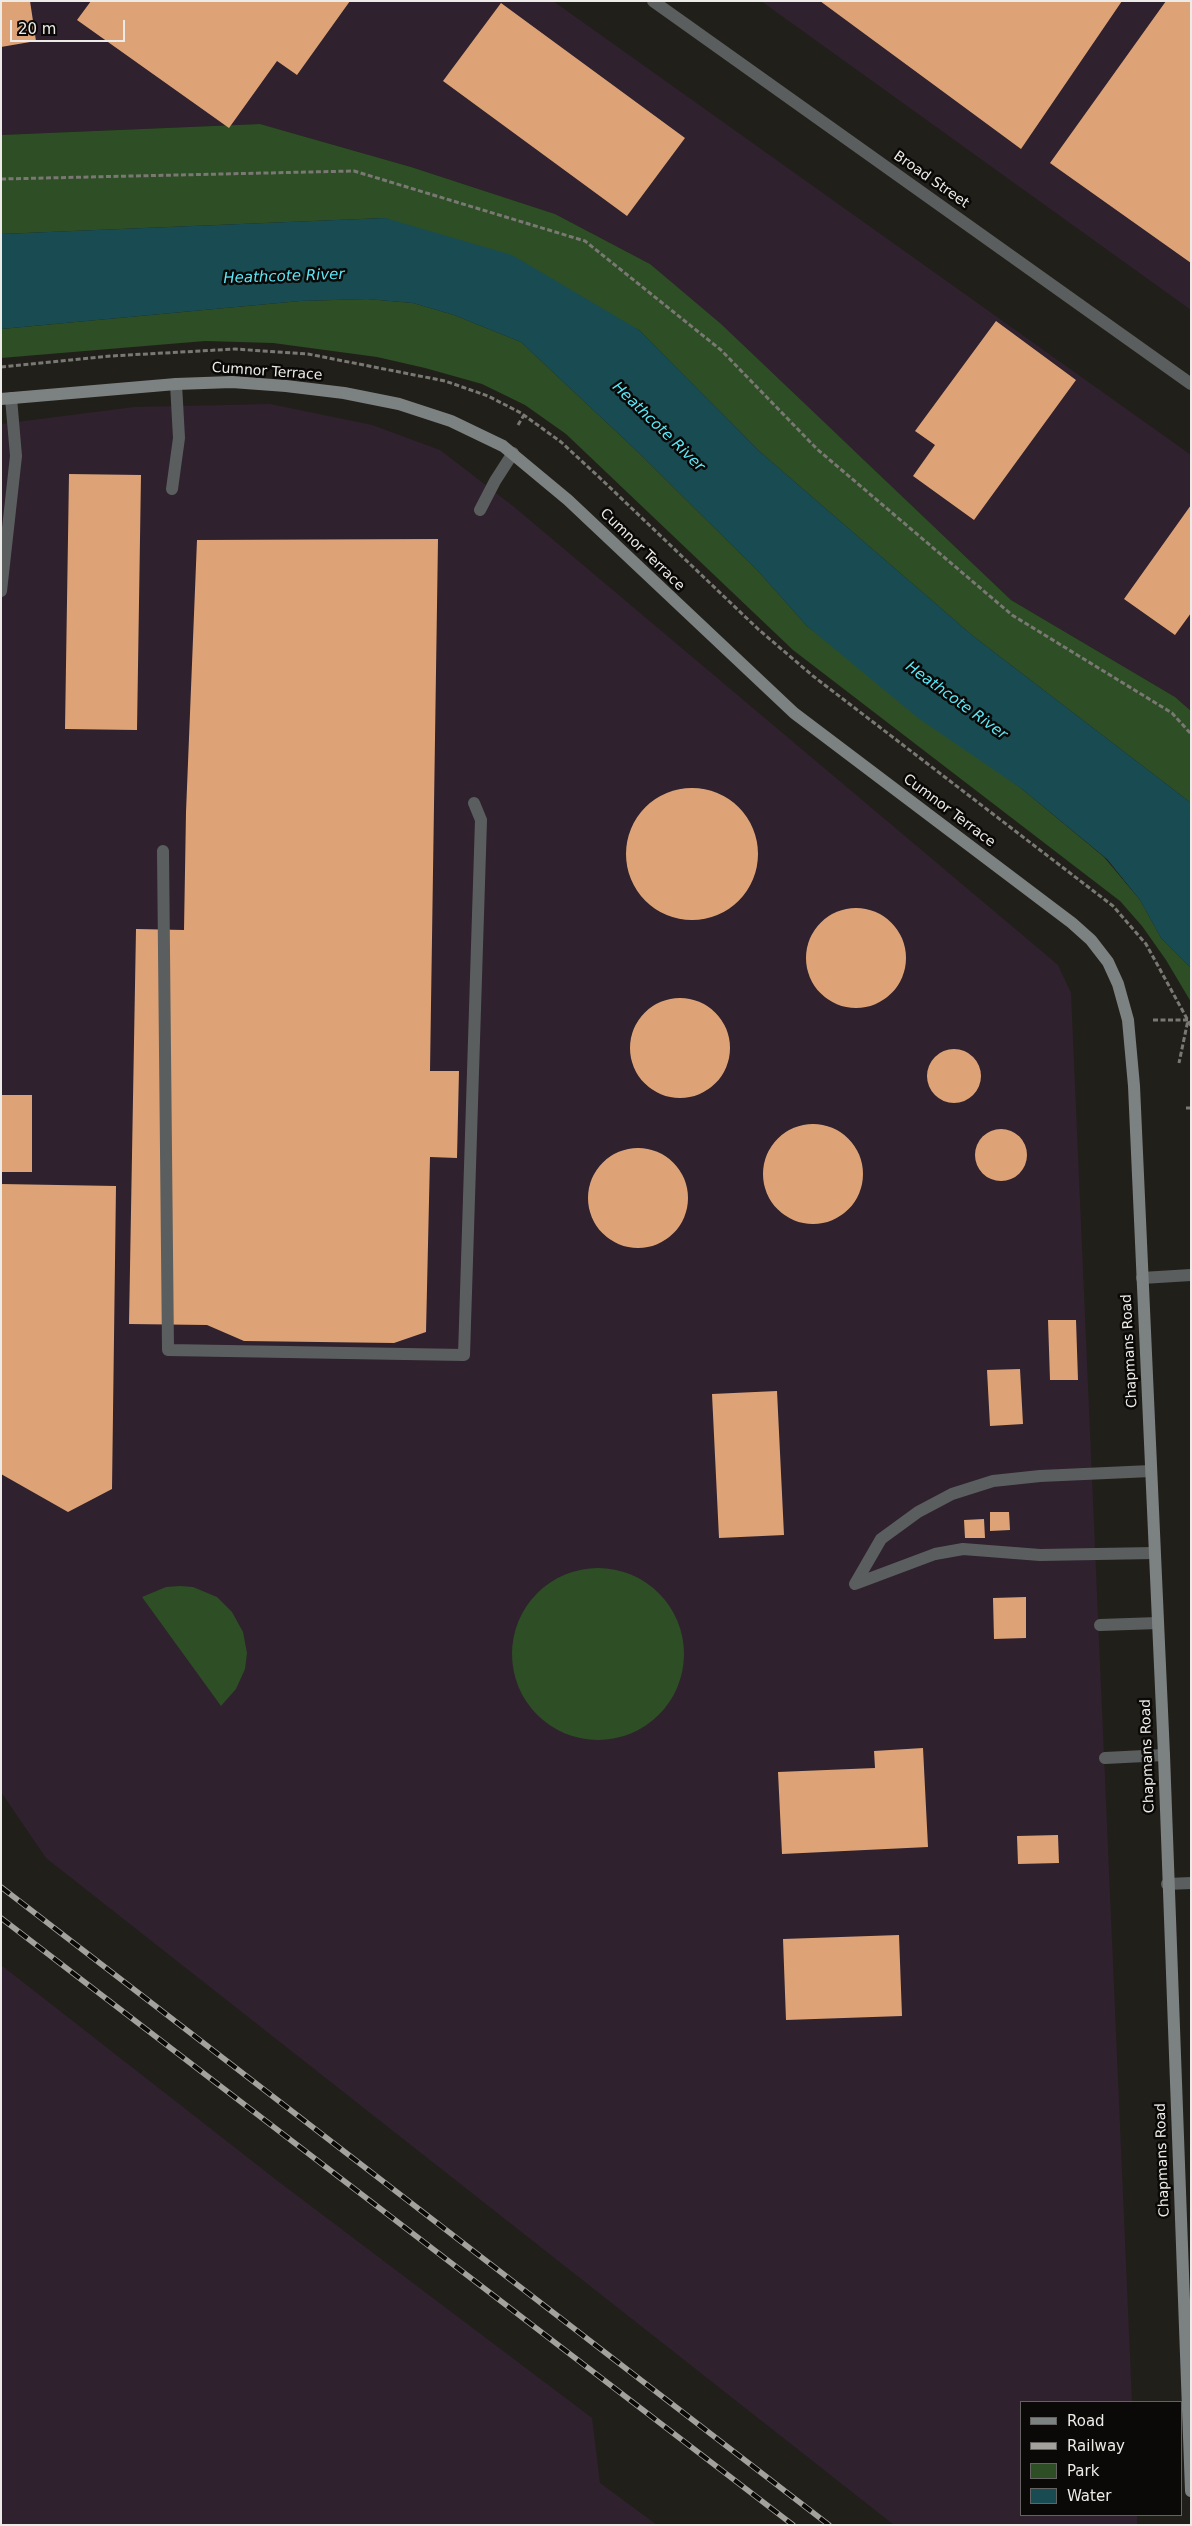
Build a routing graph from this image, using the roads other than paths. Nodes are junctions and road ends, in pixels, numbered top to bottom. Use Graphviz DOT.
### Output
graph roads {
  1 [pos="653,1"];
  2 [pos="176,384"];
  3 [pos="1191,384"];
  4 [pos="6,398"];
  5 [pos="513,452"];
  6 [pos="172,489"];
  7 [pos="480,510"];
  8 [pos="1,591"];
  9 [pos="474,803"];
  10 [pos="163,851"];
  11 [pos="1128,1020"];
  12 [pos="1191,1275"];
  13 [pos="1142,1278"];
  14 [pos="1151,1472"];
  15 [pos="1154,1552"];
  16 [pos="1158,1623"];
  17 [pos="1100,1625"];
  18 [pos="1164,1755"];
  19 [pos="1105,1758"];
  20 [pos="1191,1883"];
  21 [pos="1167,1884"];
  22 [pos="1187,2285"];
  23 [pos="1191,2491"];
  1 -- 3 [label="street, Broad Street"];
  2 -- 4 [label="street, Cumnor Terrace"];
  2 -- 5 [label="street, Cumnor Terrace"];
  2 -- 6 [label="street"];
  4 -- 8 [label="street"];
  5 -- 7 [label="street"];
  5 -- 11 [label="street, Cumnor Terrace"];
  9 -- 10 [label="street"];
  11 -- 13 [label="street, Chapmans Road"];
  12 -- 13 [label="street"];
  13 -- 14 [label="street, Chapmans Road"];
  14 -- 15 [label="street, Chapmans Road"];
  14 -- 15 [label="street"];
  15 -- 16 [label="street, Chapmans Road"];
  16 -- 17 [label="street"];
  16 -- 18 [label="street, Chapmans Road"];
  18 -- 19 [label="street"];
  18 -- 21 [label="street, Chapmans Road"];
  20 -- 21 [label="street"];
  21 -- 22 [label="street, Chapmans Road"];
  22 -- 23 [label="street, Chapmans Road"];
}
